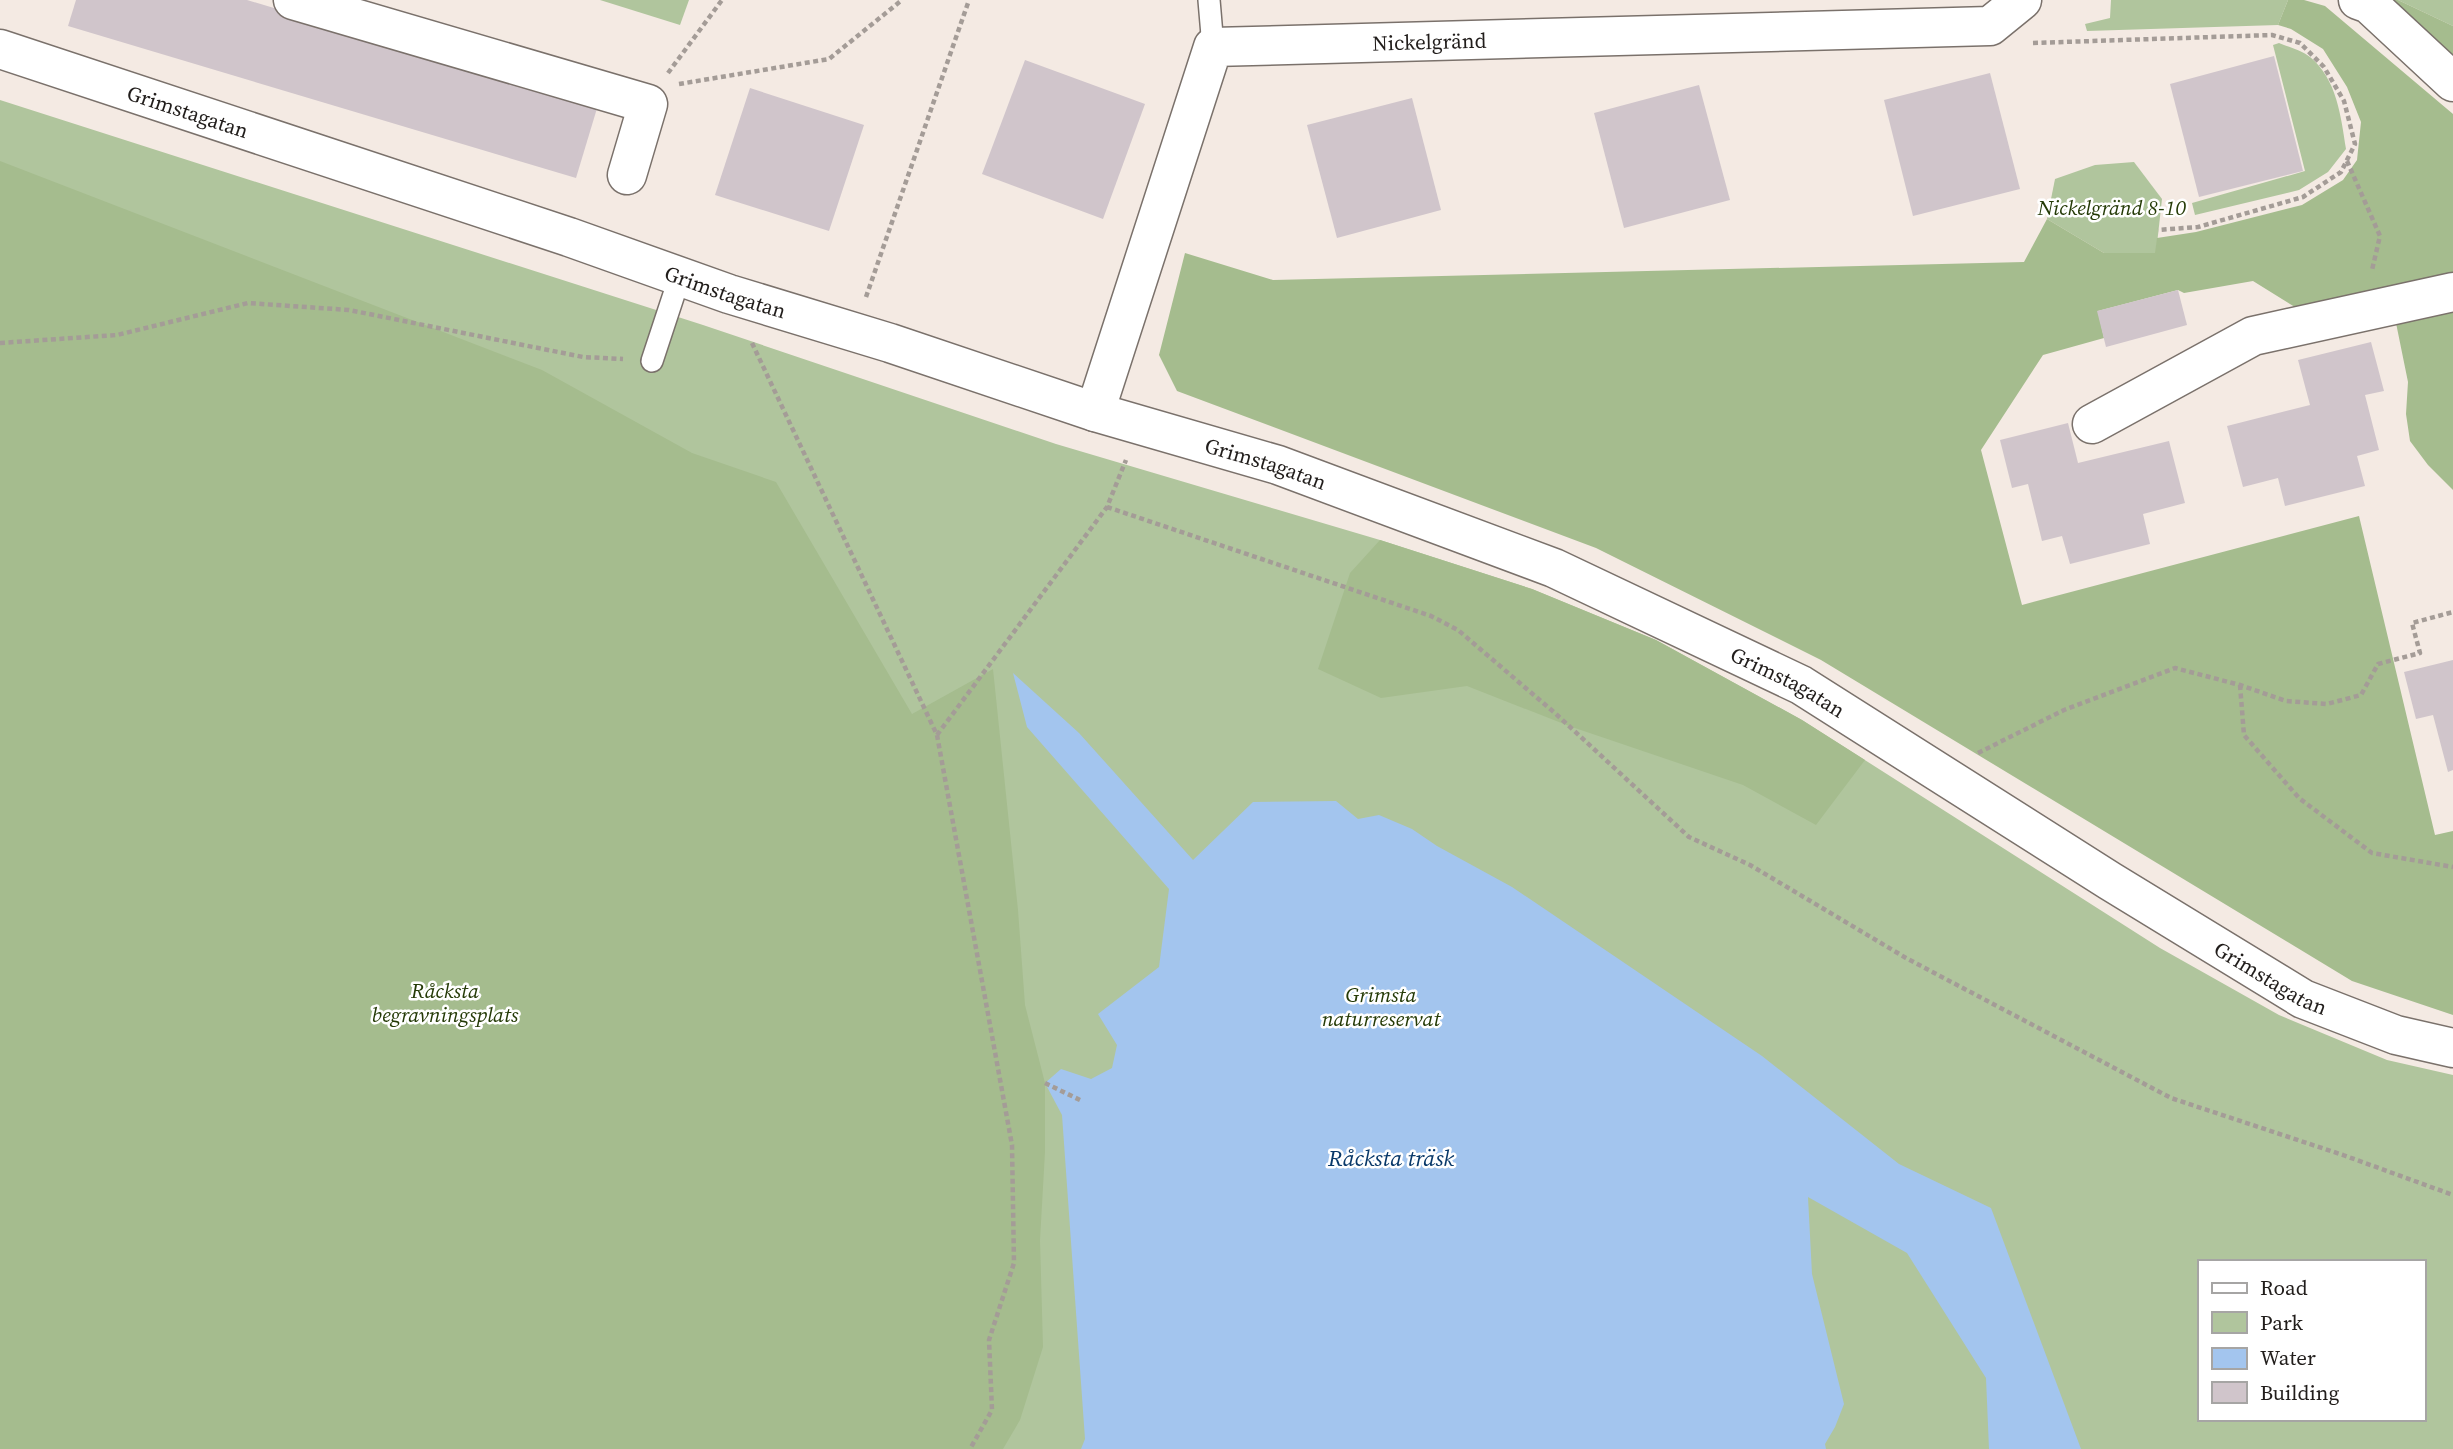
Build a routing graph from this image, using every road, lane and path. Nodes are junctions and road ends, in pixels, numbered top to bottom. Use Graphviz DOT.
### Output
graph roads {
  1 [pos="293,0"];
  2 [pos="722,0"];
  3 [pos="902,0"];
  4 [pos="968,0"];
  5 [pos="1209,0"];
  6 [pos="2022,0"];
  7 [pos="2358,0"];
  8 [pos="1990,26"];
  9 [pos="1213,47"];
  10 [pos="0,49"];
  11 [pos="661,82"];
  12 [pos="2453,82"];
  13 [pos="671,85"];
  14 [pos="2347,160"];
  15 [pos="627,175"];
  16 [pos="2158,230"];
  17 [pos="680,276"];
  18 [pos="2453,292"];
  19 [pos="729,294"];
  20 [pos="2371,310"];
  21 [pos="853,332"];
  22 [pos="0,343"];
  23 [pos="652,361"];
  24 [pos="1095,412"];
  25 [pos="2092,424"];
  26 [pos="1141,425"];
  27 [pos="1107,507"];
  28 [pos="2453,612"];
  29 [pos="2240,685"];
  30 [pos="937,735"];
  31 [pos="1935,770"];
  32 [pos="2453,867"];
  33 [pos="2453,1048"];
  34 [pos="1045,1083"];
  35 [pos="1080,1100"];
  36 [pos="2453,1195"];
  37 [pos="970,1449"];
  1 -- 15 [label="street"];
  2 -- 11 [label="path"];
  3 -- 13 [label="path"];
  4 -- 21 [label="path"];
  5 -- 9 [label="lane"];
  6 -- 8 [label="street"];
  7 -- 12 [label="street"];
  8 -- 9 [label="street, Nickelgränd"];
  8 -- 14 [label="path"];
  9 -- 24 [label="street"];
  10 -- 17 [label="street, Grimstagatan"];
  14 -- 16 [label="path"];
  14 -- 20 [label="path"];
  17 -- 19 [label="street, Grimstagatan"];
  17 -- 23 [label="lane"];
  18 -- 20 [label="street"];
  19 -- 21 [label="street, Grimstagatan"];
  19 -- 30 [label="path"];
  20 -- 25 [label="street"];
  21 -- 24 [label="street, Grimstagatan"];
  22 -- 23 [label="path"];
  24 -- 26 [label="street, Grimstagatan"];
  26 -- 27 [label="path"];
  26 -- 31 [label="street, Grimstagatan"];
  27 -- 30 [label="path"];
  27 -- 36 [label="path"];
  28 -- 29 [label="path"];
  29 -- 31 [label="path"];
  29 -- 32 [label="path"];
  30 -- 37 [label="path"];
  31 -- 33 [label="street, Grimstagatan"];
  34 -- 35 [label="path"];
}
